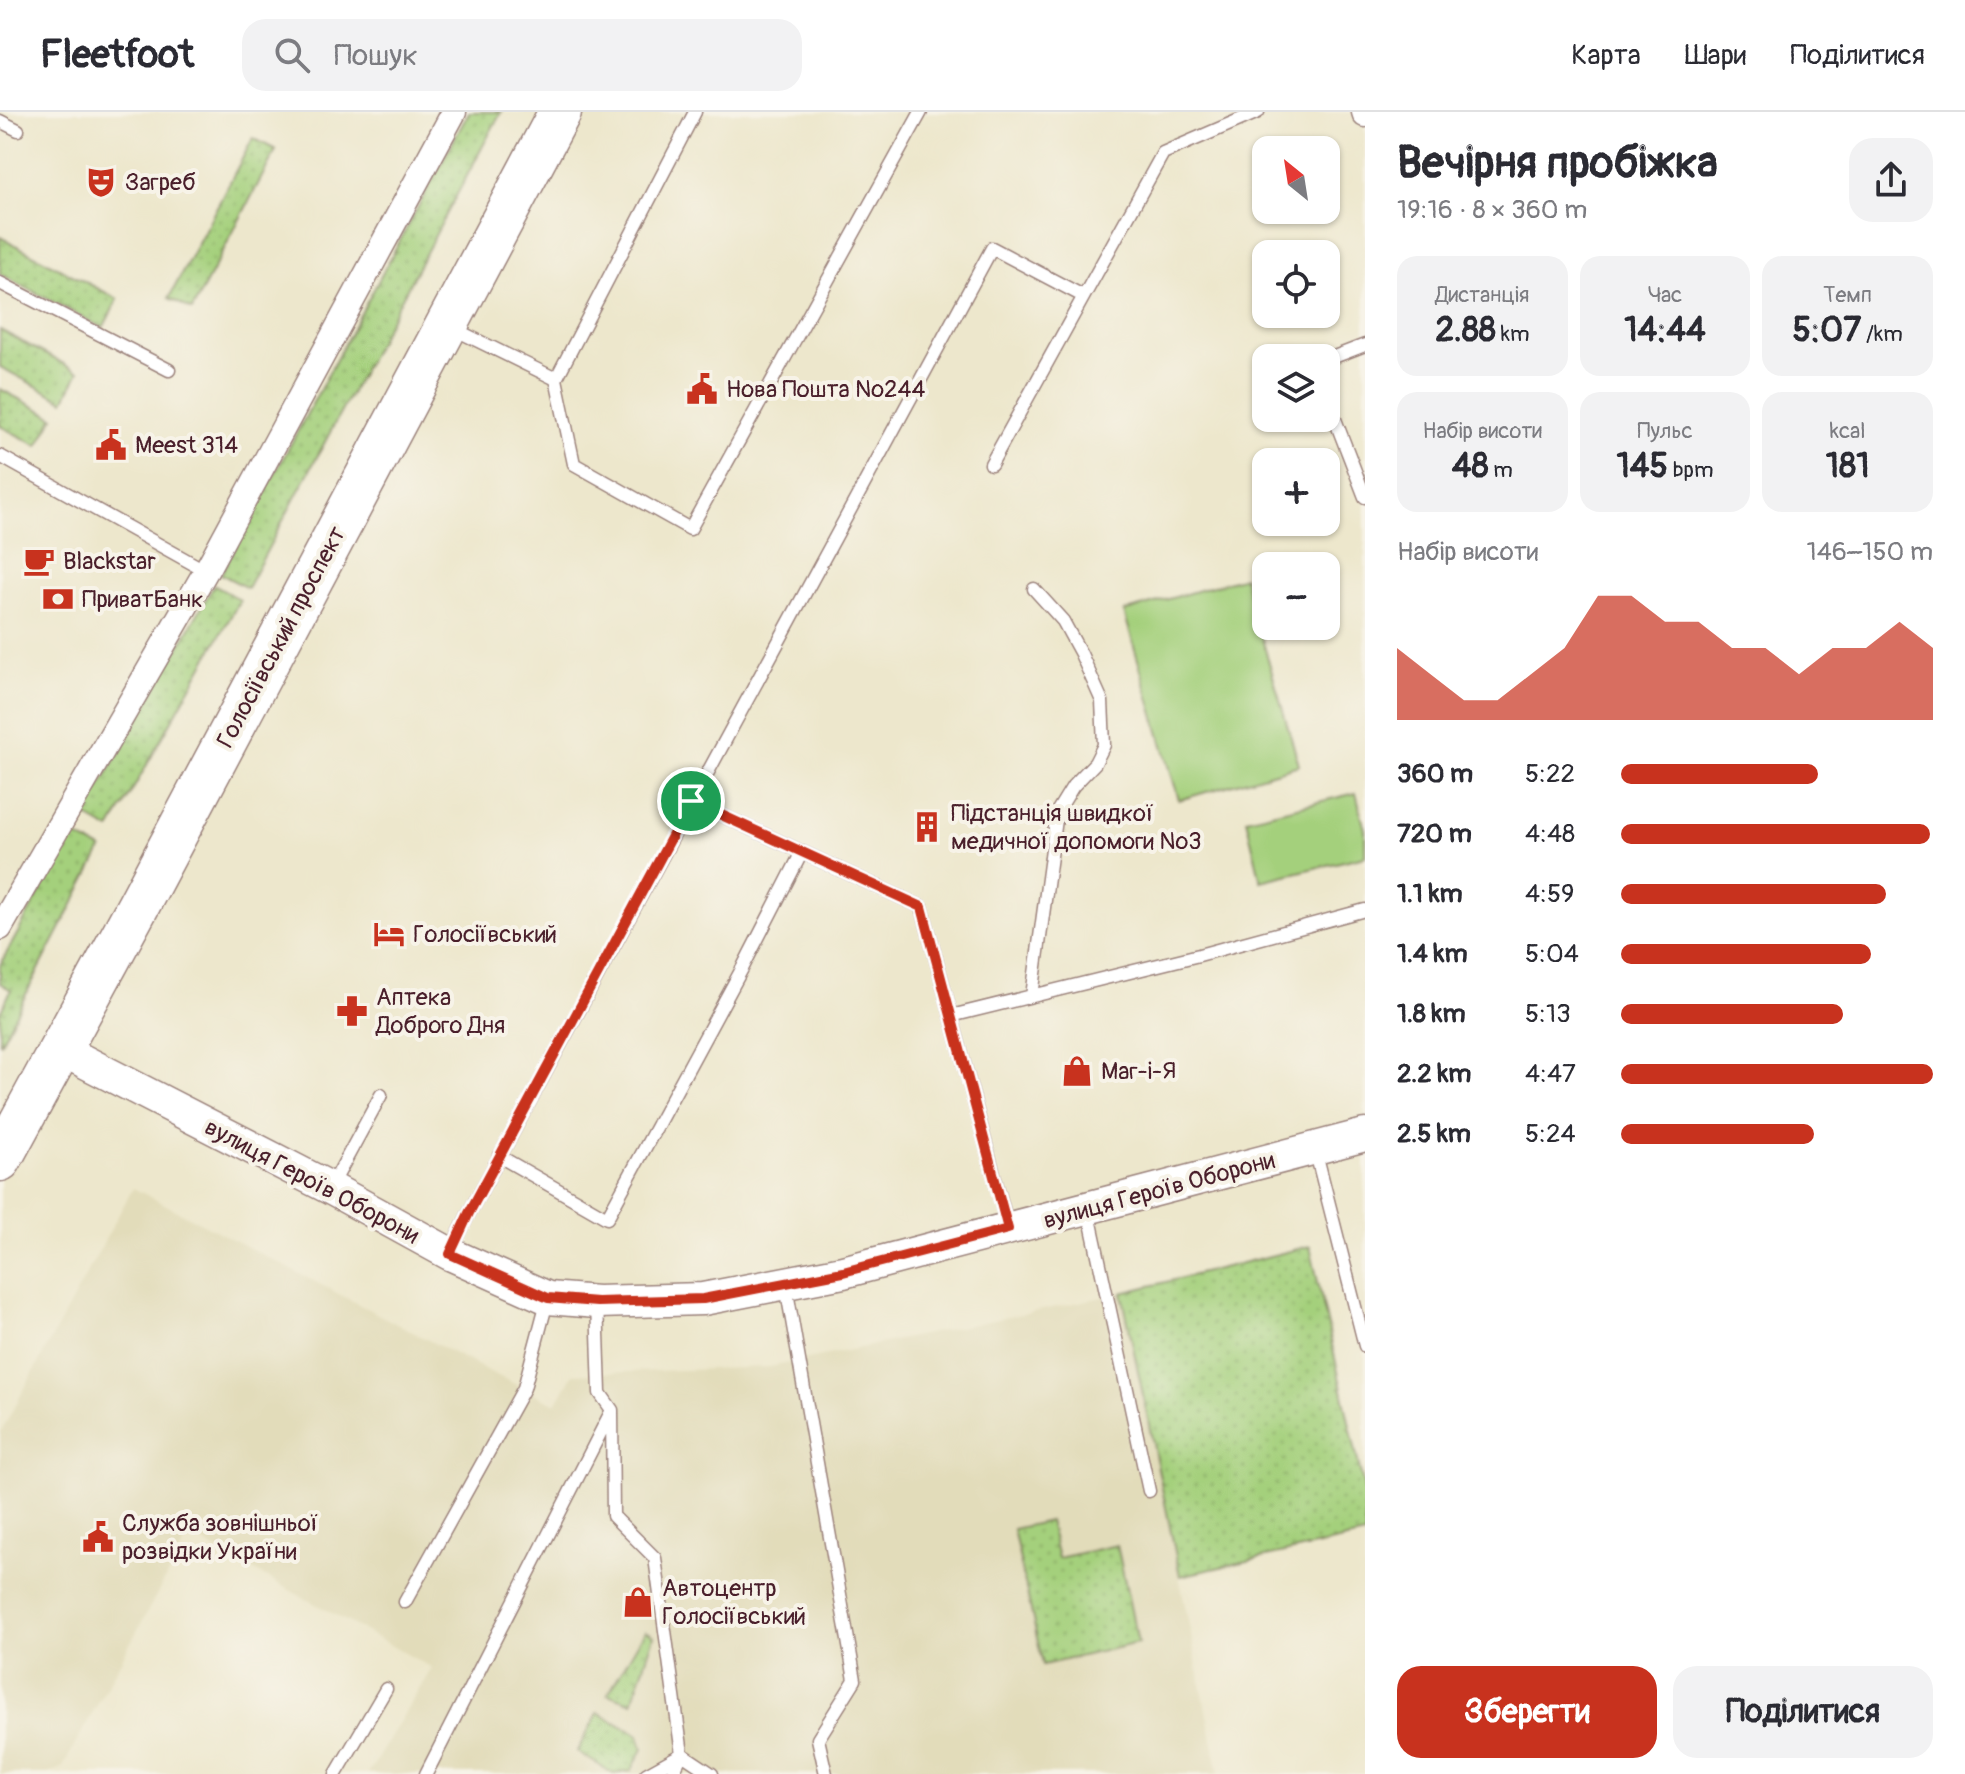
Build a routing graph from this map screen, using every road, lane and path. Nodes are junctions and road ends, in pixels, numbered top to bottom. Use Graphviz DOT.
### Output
graph roads {
  1 [pos="454,112"];
  2 [pos="560,112"];
  3 [pos="695,112"];
  4 [pos="921,112"];
  5 [pos="1258,112"];
  6 [pos="0,121"];
  7 [pos="18,130"];
  8 [pos="0,283"];
  9 [pos="1083,296"];
  10 [pos="446,325"];
  11 [pos="1365,345"];
  12 [pos="1340,355"];
  13 [pos="169,370"];
  14 [pos="556,379"];
  15 [pos="1340,432"];
  16 [pos="2,463"];
  17 [pos="991,464"];
  18 [pos="1365,497"];
  19 [pos="206,571"];
  20 [pos="1034,589"];
  21 [pos="691,801"];
  22 [pos="802,852"];
  23 [pos="1365,910"];
  24 [pos="0,928"];
  25 [pos="1032,996"];
  26 [pos="951,1016"];
  27 [pos="60,1049"];
  28 [pos="381,1095"];
  29 [pos="1365,1135"];
  30 [pos="1315,1149"];
  31 [pos="499,1156"];
  32 [pos="0,1160"];
  33 [pos="330,1188"];
  34 [pos="1088,1209"];
  35 [pos="1008,1229"];
  36 [pos="450,1254"];
  37 [pos="785,1283"];
  38 [pos="548,1298"];
  39 [pos="597,1302"];
  40 [pos="1365,1346"];
  41 [pos="612,1410"];
  42 [pos="1149,1491"];
  43 [pos="405,1602"];
  44 [pos="386,1689"];
  45 [pos="682,1754"];
  46 [pos="336,1774"];
  47 [pos="426,1774"];
  48 [pos="646,1774"];
  49 [pos="672,1774"];
  50 [pos="712,1774"];
  51 [pos="826,1774"];
  1 -- 19 [label="street"];
  2 -- 10 [label="highway, Голосіївський проспект"];
  3 -- 14 [label="lane"];
  4 -- 14 [label="lane"];
  5 -- 9 [label="lane"];
  6 -- 7 [label="lane"];
  8 -- 13 [label="lane"];
  9 -- 17 [label="lane"];
  9 -- 21 [label="lane"];
  10 -- 14 [label="lane"];
  10 -- 27 [label="highway, Голосіївський проспект"];
  11 -- 12 [label="lane"];
  15 -- 18 [label="lane"];
  16 -- 19 [label="lane"];
  19 -- 24 [label="street"];
  20 -- 25 [label="lane"];
  21 -- 22 [label="lane"];
  21 -- 31 [label="lane"];
  22 -- 26 [label="lane"];
  22 -- 31 [label="lane"];
  23 -- 25 [label="lane"];
  25 -- 26 [label="lane"];
  26 -- 35 [label="lane"];
  27 -- 32 [label="highway, Голосіївський проспект"];
  27 -- 33 [label="street, вулиця Героїв Оборони"];
  28 -- 33 [label="lane"];
  29 -- 30 [label="street, вулиця Героїв Оборони"];
  30 -- 34 [label="street, вулиця Героїв Оборони"];
  30 -- 40 [label="lane"];
  31 -- 36 [label="lane"];
  33 -- 36 [label="street, вулиця Героїв Оборони"];
  34 -- 35 [label="street, вулиця Героїв Оборони"];
  34 -- 42 [label="lane"];
  35 -- 37 [label="street, вулиця Героїв Оборони"];
  36 -- 38 [label="street, вулиця Героїв Оборони"];
  37 -- 39 [label="street, вулиця Героїв Оборони"];
  37 -- 51 [label="lane"];
  38 -- 39 [label="street, вулиця Героїв Оборони"];
  38 -- 43 [label="lane"];
  39 -- 41 [label="lane"];
  41 -- 45 [label="lane"];
  41 -- 47 [label="lane"];
  44 -- 46 [label="lane"];
  45 -- 48 [label="lane"];
  45 -- 49 [label="lane"];
  45 -- 50 [label="lane"];
}
